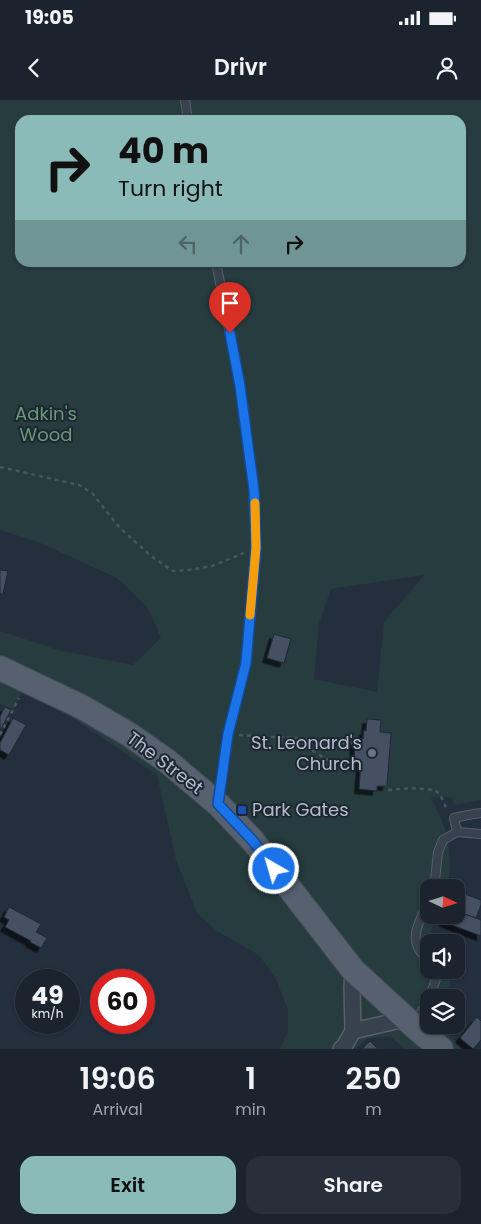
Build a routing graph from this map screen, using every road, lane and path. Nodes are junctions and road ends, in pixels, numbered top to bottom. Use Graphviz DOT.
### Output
graph roads {
  1 [pos="185,100"];
  2 [pos="187,115"];
  3 [pos="217,267"];
  4 [pos="0,467"];
  5 [pos="256,548"];
  6 [pos="0,668"];
  7 [pos="21,696"];
  8 [pos="0,734"];
  9 [pos="228,734"];
  10 [pos="301,739"];
  11 [pos="355,744"];
  12 [pos="355,769"];
  13 [pos="388,790"];
  14 [pos="218,804"];
  15 [pos="481,813"];
  16 [pos="454,818"];
  17 [pos="457,832"];
  18 [pos="481,834"];
  19 [pos="435,879"];
  20 [pos="420,919"];
  21 [pos="420,951"];
  22 [pos="353,970"];
  23 [pos="436,979"];
  24 [pos="409,1023"];
  25 [pos="353,1031"];
  26 [pos="341,1049"];
  27 [pos="441,1049"];
  1 -- 2 [label="lane"];
  3 -- 5 [label="lane"];
  4 -- 5 [label="path"];
  5 -- 9 [label="lane"];
  6 -- 14 [label="main road, The Street"];
  7 -- 8 [label="path"];
  9 -- 10 [label="path"];
  9 -- 14 [label="lane"];
  10 -- 11 [label="path"];
  10 -- 12 [label="path"];
  13 -- 16 [label="path"];
  14 -- 22 [label="main road, The Street"];
  15 -- 16 [label="lane"];
  16 -- 17 [label="lane"];
  17 -- 18 [label="lane"];
  17 -- 19 [label="lane"];
  20 -- 21 [label="lane"];
  22 -- 24 [label="main road, The Street"];
  22 -- 25 [label="street"];
  23 -- 24 [label="lane"];
  24 -- 25 [label="street"];
  24 -- 27 [label="main road, The Street"];
  25 -- 26 [label="street"];
}
